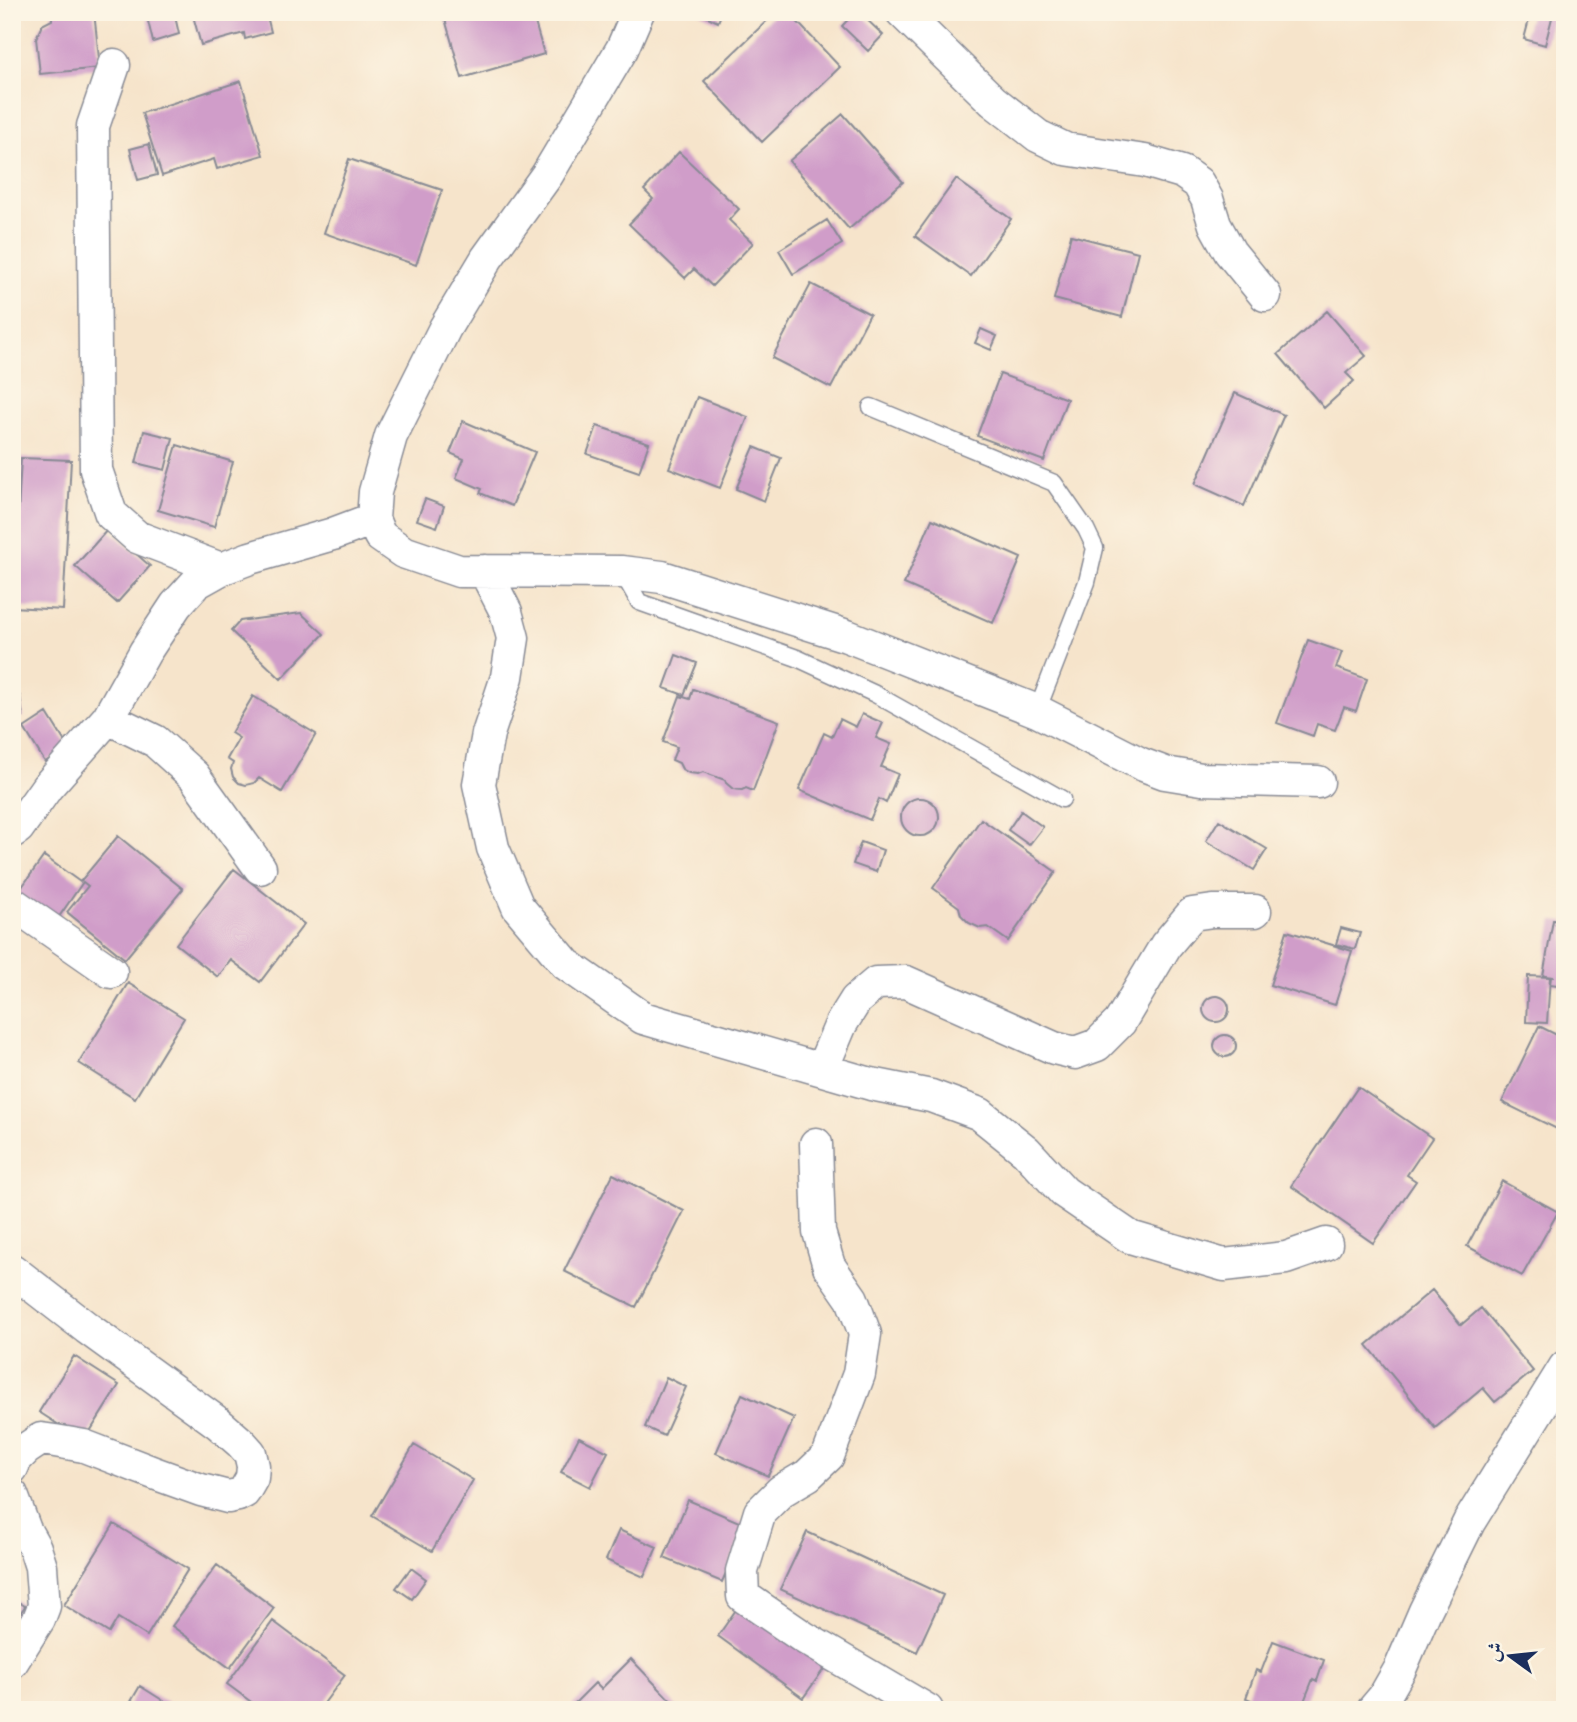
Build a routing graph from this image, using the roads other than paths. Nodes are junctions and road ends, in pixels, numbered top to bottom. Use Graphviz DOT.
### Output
graph roads {
  1 [pos="638,12"];
  2 [pos="902,12"];
  3 [pos="114,65"];
  4 [pos="1265,295"];
  5 [pos="871,407"];
  6 [pos="373,519"];
  7 [pos="221,569"];
  8 [pos="485,571"];
  9 [pos="622,572"];
  10 [pos="1037,711"];
  11 [pos="108,718"];
  12 [pos="1318,782"];
  13 [pos="1062,799"];
  14 [pos="12,832"];
  15 [pos="260,868"];
  16 [pos="12,903"];
  17 [pos="1255,911"];
  18 [pos="111,972"];
  19 [pos="822,1069"];
  20 [pos="816,1144"];
  21 [pos="1326,1244"];
  22 [pos="12,1270"];
  23 [pos="1565,1367"];
  24 [pos="12,1468"];
  25 [pos="12,1495"];
  26 [pos="12,1662"];
  27 [pos="927,1710"];
  28 [pos="1373,1710"];
  1 -- 6 [label="street"];
  2 -- 4 [label="street"];
  3 -- 7 [label="street"];
  5 -- 10 [label="lane"];
  6 -- 7 [label="street"];
  6 -- 8 [label="street"];
  7 -- 11 [label="street"];
  8 -- 9 [label="street"];
  8 -- 19 [label="street"];
  9 -- 10 [label="street"];
  9 -- 13 [label="lane"];
  10 -- 12 [label="street"];
  11 -- 14 [label="street"];
  11 -- 15 [label="street"];
  16 -- 18 [label="street"];
  17 -- 19 [label="street"];
  19 -- 21 [label="street"];
  20 -- 27 [label="street"];
  22 -- 24 [label="street"];
  23 -- 28 [label="street"];
  25 -- 26 [label="street"];
}
